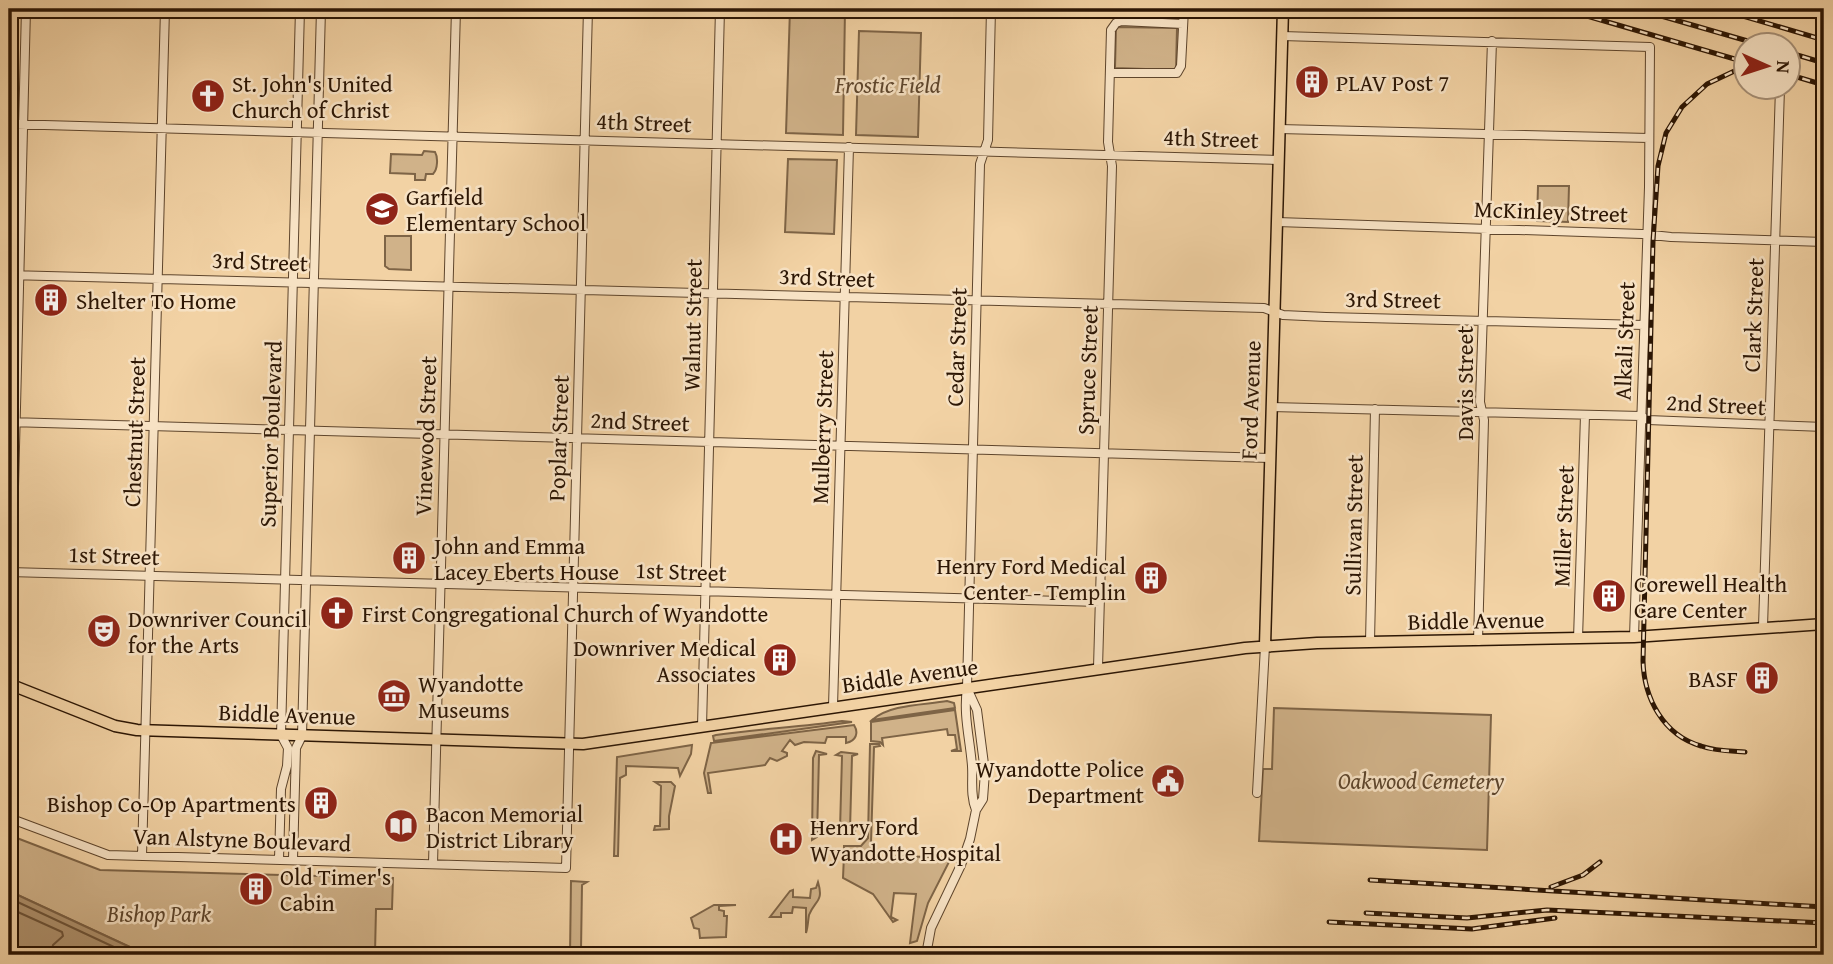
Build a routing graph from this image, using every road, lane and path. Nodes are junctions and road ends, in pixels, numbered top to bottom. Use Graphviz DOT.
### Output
graph roads {
  1 [pos="26,9"];
  2 [pos="165,9"];
  3 [pos="300,9"];
  4 [pos="321,9"];
  5 [pos="456,9"];
  6 [pos="588,9"];
  7 [pos="720,9"];
  8 [pos="991,9"];
  9 [pos="1184,9"];
  10 [pos="1283,9"];
  11 [pos="1183,24"];
  12 [pos="1282,36"];
  13 [pos="1492,41"];
  14 [pos="1110,73"];
  15 [pos="1779,102"];
  16 [pos="9,124"];
  17 [pos="23,124"];
  18 [pos="161,128"];
  19 [pos="1279,129"];
  20 [pos="298,132"];
  21 [pos="318,132"];
  22 [pos="1489,134"];
  23 [pos="453,136"];
  24 [pos="1649,138"];
  25 [pos="585,140"];
  26 [pos="716,144"];
  27 [pos="849,147"];
  28 [pos="984,151"];
  29 [pos="1110,155"];
  30 [pos="1279,160"];
  31 [pos="1277,222"];
  32 [pos="1486,228"];
  33 [pos="1647,234"];
  34 [pos="1774,241"];
  35 [pos="1824,242"];
  36 [pos="20,274"];
  37 [pos="9,275"];
  38 [pos="158,277"];
  39 [pos="294,281"];
  40 [pos="314,281"];
  41 [pos="449,285"];
  42 [pos="581,289"];
  43 [pos="712,293"];
  44 [pos="845,297"];
  45 [pos="976,300"];
  46 [pos="1108,304"];
  47 [pos="1274,311"];
  48 [pos="1483,320"];
  49 [pos="1644,325"];
  50 [pos="1271,407"];
  51 [pos="1375,409"];
  52 [pos="1483,413"];
  53 [pos="1585,415"];
  54 [pos="1641,416"];
  55 [pos="12,422"];
  56 [pos="154,426"];
  57 [pos="1770,426"];
  58 [pos="1824,427"];
  59 [pos="289,430"];
  60 [pos="309,430"];
  61 [pos="445,434"];
  62 [pos="577,438"];
  63 [pos="709,442"];
  64 [pos="841,445"];
  65 [pos="972,449"];
  66 [pos="1104,453"];
  67 [pos="1269,458"];
  68 [pos="10,572"];
  69 [pos="149,575"];
  70 [pos="285,579"];
  71 [pos="306,579"];
  72 [pos="441,583"];
  73 [pos="573,587"];
  74 [pos="705,591"];
  75 [pos="836,594"];
  76 [pos="968,598"];
  77 [pos="1100,602"];
  78 [pos="1824,624"];
  79 [pos="1763,627"];
  80 [pos="1634,637"];
  81 [pos="1578,639"];
  82 [pos="1478,641"];
  83 [pos="1370,642"];
  84 [pos="1265,646"];
  85 [pos="1098,668"];
  86 [pos="9,685"];
  87 [pos="967,688"];
  88 [pos="833,707"];
  89 [pos="702,727"];
  90 [pos="146,731"];
  91 [pos="281,735"];
  92 [pos="302,736"];
  93 [pos="437,740"];
  94 [pos="569,743"];
  95 [pos="1257,793"];
  96 [pos="976,810"];
  97 [pos="9,818"];
  98 [pos="142,856"];
  99 [pos="279,859"];
  100 [pos="293,859"];
  101 [pos="433,864"];
  102 [pos="566,868"];
  103 [pos="926,955"];
  1 -- 17 [label="street"];
  2 -- 18 [label="street, Chestnut Street"];
  3 -- 20 [label="street, Superior Boulevard"];
  4 -- 21 [label="street, Superior Boulevard"];
  5 -- 23 [label="street, Vinewood Street"];
  6 -- 25 [label="street, Poplar Street"];
  7 -- 26 [label="street, Walnut Street"];
  8 -- 28 [label="street, Cedar Street"];
  9 -- 11 [label="street"];
  10 -- 12 [label="main road, Ford Avenue"];
  11 -- 14 [label="street"];
  11 -- 14 [label="street, Spruce Street"];
  12 -- 13 [label="street"];
  12 -- 19 [label="main road, Ford Avenue"];
  13 -- 22 [label="street, Davis Street"];
  13 -- 24 [label="street, Alkali Street"];
  14 -- 29 [label="street, Spruce Street"];
  15 -- 34 [label="street, Clark Street"];
  16 -- 17 [label="street, 4th Street"];
  17 -- 18 [label="street, 4th Street"];
  17 -- 36 [label="street"];
  18 -- 20 [label="street, 4th Street"];
  18 -- 38 [label="street, Chestnut Street"];
  19 -- 22 [label="street, 4th Street"];
  19 -- 30 [label="main road, Ford Avenue"];
  20 -- 21 [label="street, 4th Street"];
  20 -- 39 [label="street, Superior Boulevard"];
  21 -- 23 [label="street, 4th Street"];
  21 -- 40 [label="street, Superior Boulevard"];
  22 -- 24 [label="street, 4th Street"];
  22 -- 32 [label="street, Davis Street"];
  23 -- 25 [label="street, 4th Street"];
  23 -- 41 [label="street, Vinewood Street"];
  24 -- 33 [label="street, Alkali Street"];
  25 -- 26 [label="street, 4th Street"];
  25 -- 42 [label="street, Poplar Street"];
  26 -- 27 [label="street, 4th Street"];
  26 -- 43 [label="street, Walnut Street"];
  27 -- 28 [label="street, 4th Street"];
  27 -- 44 [label="street, Mulberry Street"];
  28 -- 29 [label="street, 4th Street"];
  28 -- 45 [label="street, Cedar Street"];
  29 -- 30 [label="street, 4th Street"];
  29 -- 46 [label="street, Spruce Street"];
  30 -- 31 [label="main road, Ford Avenue"];
  31 -- 32 [label="street, McKinley Street"];
  31 -- 47 [label="main road, Ford Avenue"];
  32 -- 33 [label="street, McKinley Street"];
  32 -- 48 [label="street, Davis Street"];
  33 -- 34 [label="street, McKinley Street"];
  33 -- 49 [label="street, Alkali Street"];
  34 -- 35 [label="street, McKinley Street"];
  34 -- 57 [label="street, Clark Street"];
  36 -- 37 [label="street, 3rd Street"];
  36 -- 38 [label="street, 3rd Street"];
  36 -- 55 [label="street"];
  38 -- 39 [label="street, 3rd Street"];
  38 -- 56 [label="street, Chestnut Street"];
  39 -- 40 [label="street, 3rd Street"];
  39 -- 59 [label="street, Superior Boulevard"];
  40 -- 41 [label="street, 3rd Street"];
  40 -- 60 [label="street, Superior Boulevard"];
  41 -- 42 [label="street, 3rd Street"];
  41 -- 61 [label="street, Vinewood Street"];
  42 -- 43 [label="street, 3rd Street"];
  42 -- 62 [label="street, Poplar Street"];
  43 -- 44 [label="street, 3rd Street"];
  43 -- 63 [label="street, Walnut Street"];
  44 -- 45 [label="street, 3rd Street"];
  44 -- 64 [label="street, Mulberry Street"];
  45 -- 46 [label="street, 3rd Street"];
  45 -- 65 [label="street, Cedar Street"];
  46 -- 47 [label="street, 3rd Street"];
  46 -- 66 [label="street, Spruce Street"];
  47 -- 48 [label="street, 3rd Street"];
  47 -- 50 [label="main road, Ford Avenue"];
  48 -- 49 [label="street, 3rd Street"];
  48 -- 52 [label="street, Davis Street"];
  49 -- 54 [label="street, Alkali Street"];
  50 -- 51 [label="street, 2nd Street"];
  50 -- 67 [label="main road, Ford Avenue"];
  51 -- 52 [label="street, 2nd Street"];
  51 -- 83 [label="street, Sullivan Street"];
  52 -- 53 [label="street, 2nd Street"];
  52 -- 82 [label="street, Davis Street"];
  53 -- 54 [label="street, 2nd Street"];
  53 -- 81 [label="street, Miller Street"];
  54 -- 57 [label="street, 2nd Street"];
  54 -- 80 [label="street, Alkali Street"];
  55 -- 56 [label="street, 2nd Street"];
  55 -- 68 [label="street"];
  56 -- 59 [label="street, 2nd Street"];
  56 -- 69 [label="street, Chestnut Street"];
  57 -- 58 [label="street, 2nd Street"];
  57 -- 79 [label="street, Clark Street"];
  59 -- 60 [label="street, 2nd Street"];
  59 -- 70 [label="street, Superior Boulevard"];
  60 -- 61 [label="street, 2nd Street"];
  60 -- 71 [label="street, Superior Boulevard"];
  61 -- 62 [label="street, 2nd Street"];
  61 -- 72 [label="street, Vinewood Street"];
  62 -- 63 [label="street, 2nd Street"];
  62 -- 73 [label="street, Poplar Street"];
  63 -- 64 [label="street, 2nd Street"];
  63 -- 74 [label="street, Walnut Street"];
  64 -- 65 [label="street, 2nd Street"];
  64 -- 75 [label="street, Mulberry Street"];
  65 -- 66 [label="street, 2nd Street"];
  65 -- 76 [label="street, Cedar Street"];
  66 -- 67 [label="street, 2nd Street"];
  66 -- 77 [label="street, Spruce Street"];
  67 -- 84 [label="main road, Ford Avenue"];
  68 -- 69 [label="street, 1st Street"];
  68 -- 86 [label="street"];
  69 -- 70 [label="street, 1st Street"];
  69 -- 90 [label="street, Chestnut Street"];
  70 -- 71 [label="street, 1st Street"];
  70 -- 91 [label="street, Superior Boulevard"];
  71 -- 72 [label="street, 1st Street"];
  71 -- 92 [label="street, Superior Boulevard"];
  72 -- 73 [label="street, 1st Street"];
  72 -- 93 [label="street, Vinewood Street"];
  73 -- 74 [label="street, 1st Street"];
  73 -- 94 [label="street, Poplar Street"];
  74 -- 75 [label="street, 1st Street"];
  74 -- 89 [label="street, Walnut Street"];
  75 -- 76 [label="street, 1st Street"];
  75 -- 88 [label="street, Mulberry Street"];
  76 -- 77 [label="street, 1st Street"];
  76 -- 87 [label="street, Cedar Street"];
  77 -- 85 [label="street, Spruce Street"];
  78 -- 79 [label="main road, Biddle Avenue"];
  79 -- 80 [label="main road, Biddle Avenue"];
  80 -- 81 [label="main road, Biddle Avenue"];
  81 -- 82 [label="main road, Biddle Avenue"];
  82 -- 83 [label="main road, Biddle Avenue"];
  83 -- 84 [label="main road, Biddle Avenue"];
  84 -- 85 [label="main road, Biddle Avenue"];
  84 -- 95 [label="street, Ford Avenue"];
  85 -- 87 [label="main road, Biddle Avenue"];
  86 -- 90 [label="main road, Biddle Avenue"];
  87 -- 88 [label="main road, Biddle Avenue"];
  87 -- 96 [label="street, Cedar Street"];
  87 -- 96 [label="street"];
  88 -- 89 [label="main road, Biddle Avenue"];
  89 -- 94 [label="main road, Biddle Avenue"];
  90 -- 91 [label="main road, Biddle Avenue"];
  90 -- 98 [label="street, Chestnut Street"];
  91 -- 92 [label="main road, Biddle Avenue"];
  91 -- 99 [label="street, Superior Boulevard"];
  92 -- 93 [label="main road, Biddle Avenue"];
  92 -- 100 [label="street, Superior Boulevard"];
  93 -- 94 [label="main road, Biddle Avenue"];
  93 -- 101 [label="street, Vinewood Street"];
  94 -- 102 [label="street, Poplar Street"];
  96 -- 103 [label="street"];
  97 -- 98 [label="street, Van Alstyne Boulevard"];
  98 -- 99 [label="street, Van Alstyne Boulevard"];
  99 -- 100 [label="street, Van Alstyne Boulevard"];
  100 -- 101 [label="street, Van Alstyne Boulevard"];
  101 -- 102 [label="street, Van Alstyne Boulevard"];
}
